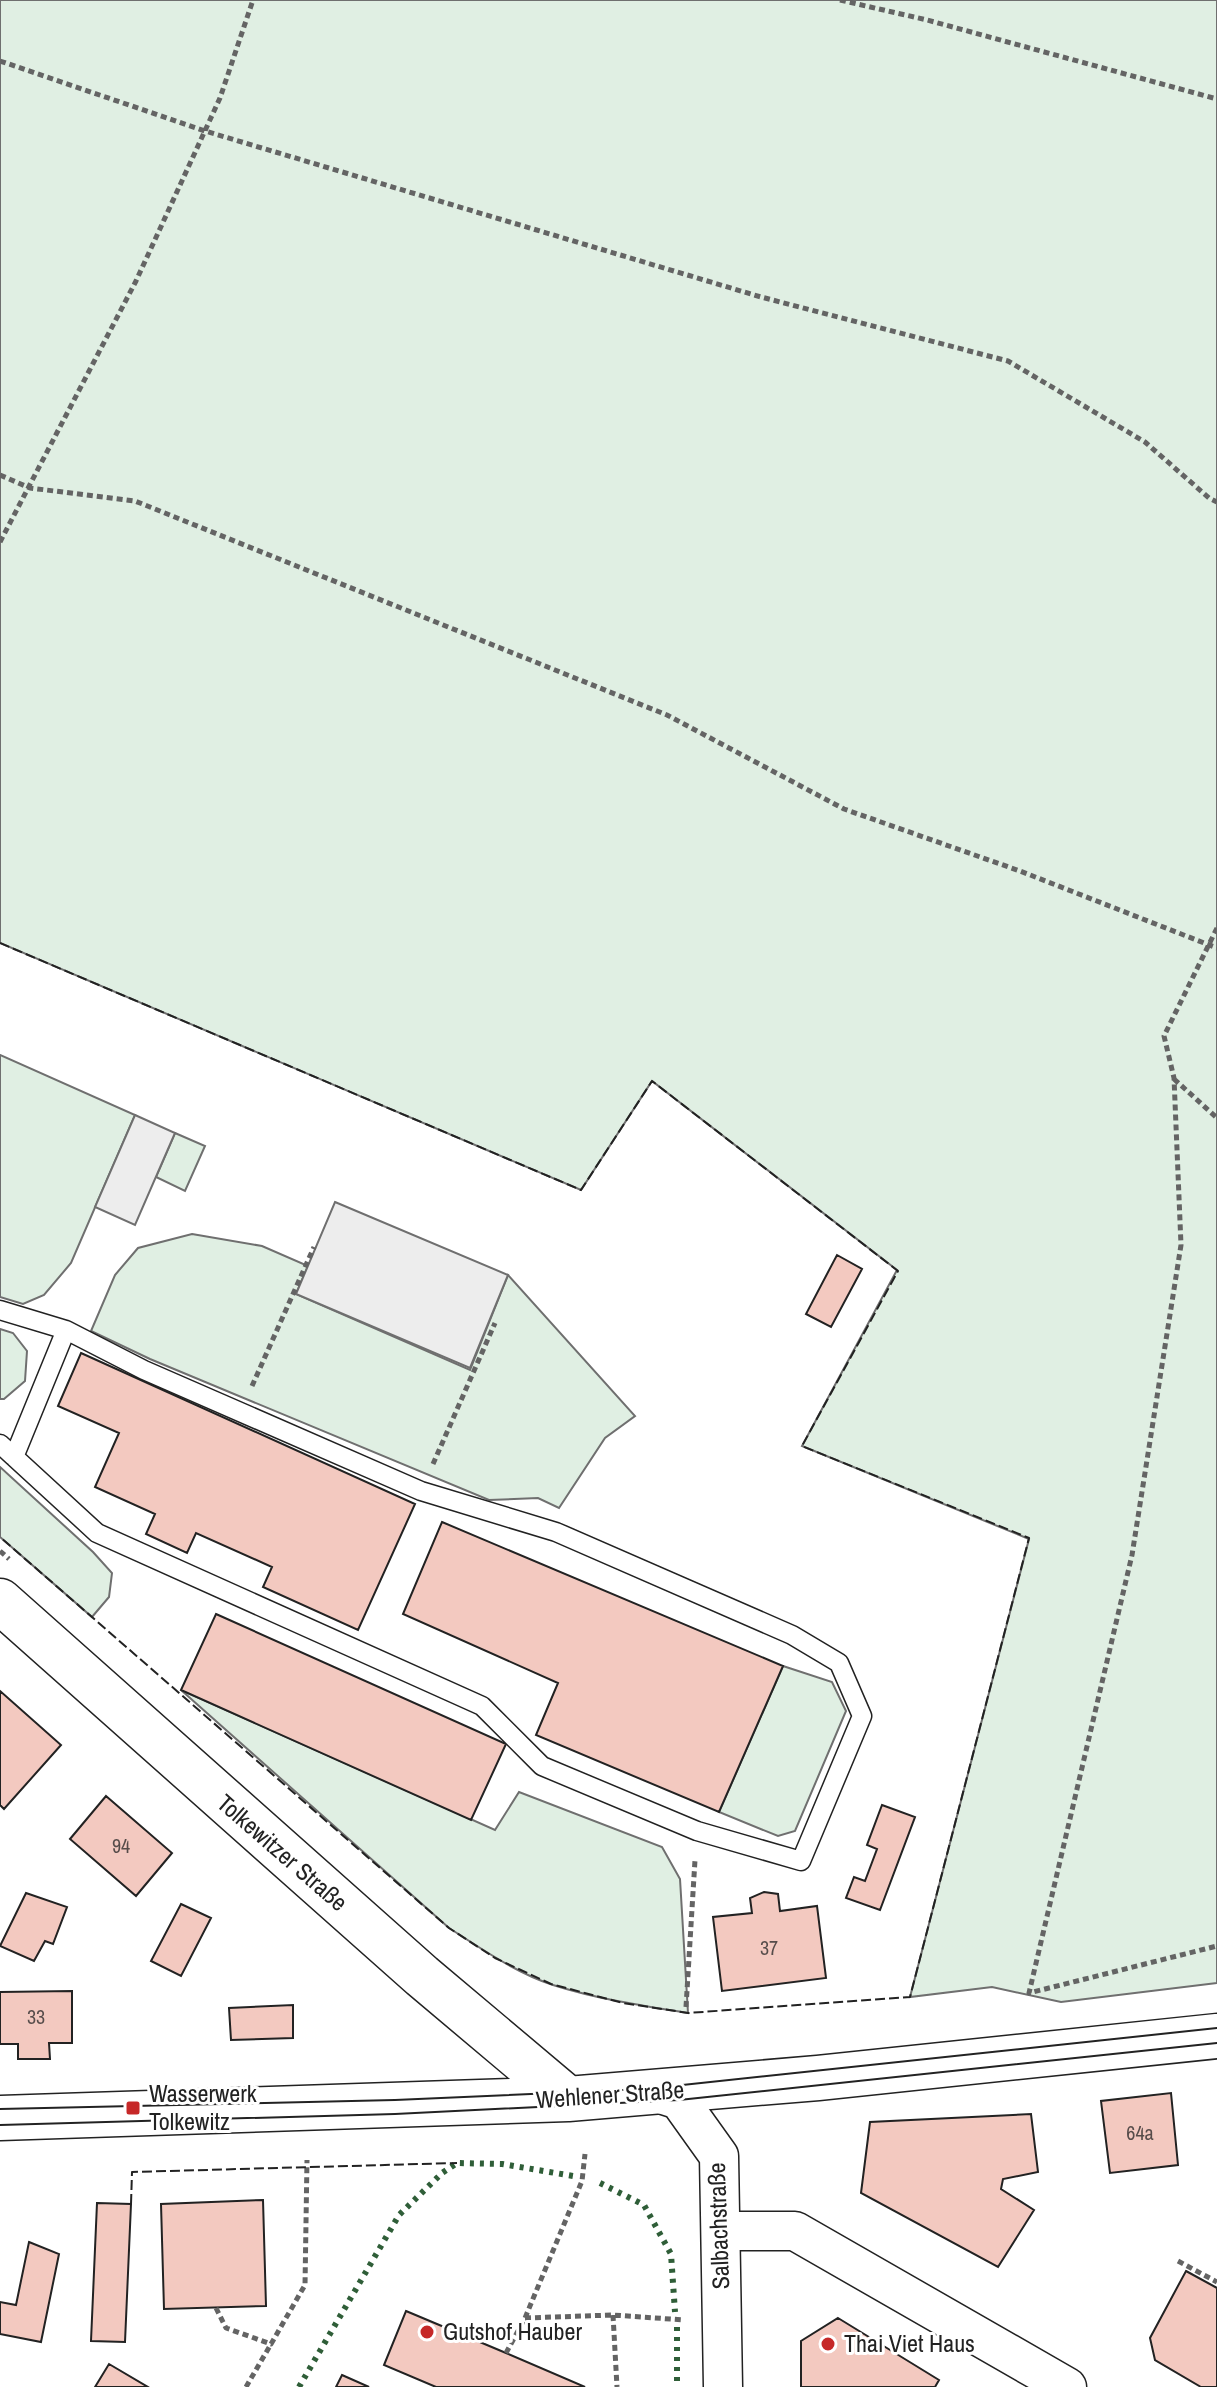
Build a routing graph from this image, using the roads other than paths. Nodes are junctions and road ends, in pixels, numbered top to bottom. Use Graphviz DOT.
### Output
graph roads {
  1 [pos="0,1310"];
  2 [pos="66,1330"];
  3 [pos="0,1444"];
  4 [pos="14,1457"];
  5 [pos="0,1601"];
  6 [pos="1217,2036"];
  7 [pos="657,2093"];
  8 [pos="568,2099"];
  9 [pos="0,2118"];
  10 [pos="721,2231"];
  11 [pos="723,2387"];
  12 [pos="1067,2387"];
  1 -- 2 [label="lane"];
  2 -- 4 [label="lane"];
  2 -- 4 [label="lane"];
  3 -- 4 [label="lane"];
  5 -- 8 [label="main road, Tolkewitzer Straße"];
  6 -- 7 [label="main road, Wehlener Straße"];
  7 -- 8 [label="main road, Wehlener Straße"];
  7 -- 10 [label="street, Salbachstraße"];
  8 -- 9 [label="main road, Wehlener Straße"];
  10 -- 11 [label="street, Salbachstraße"];
  10 -- 12 [label="street"];
}
